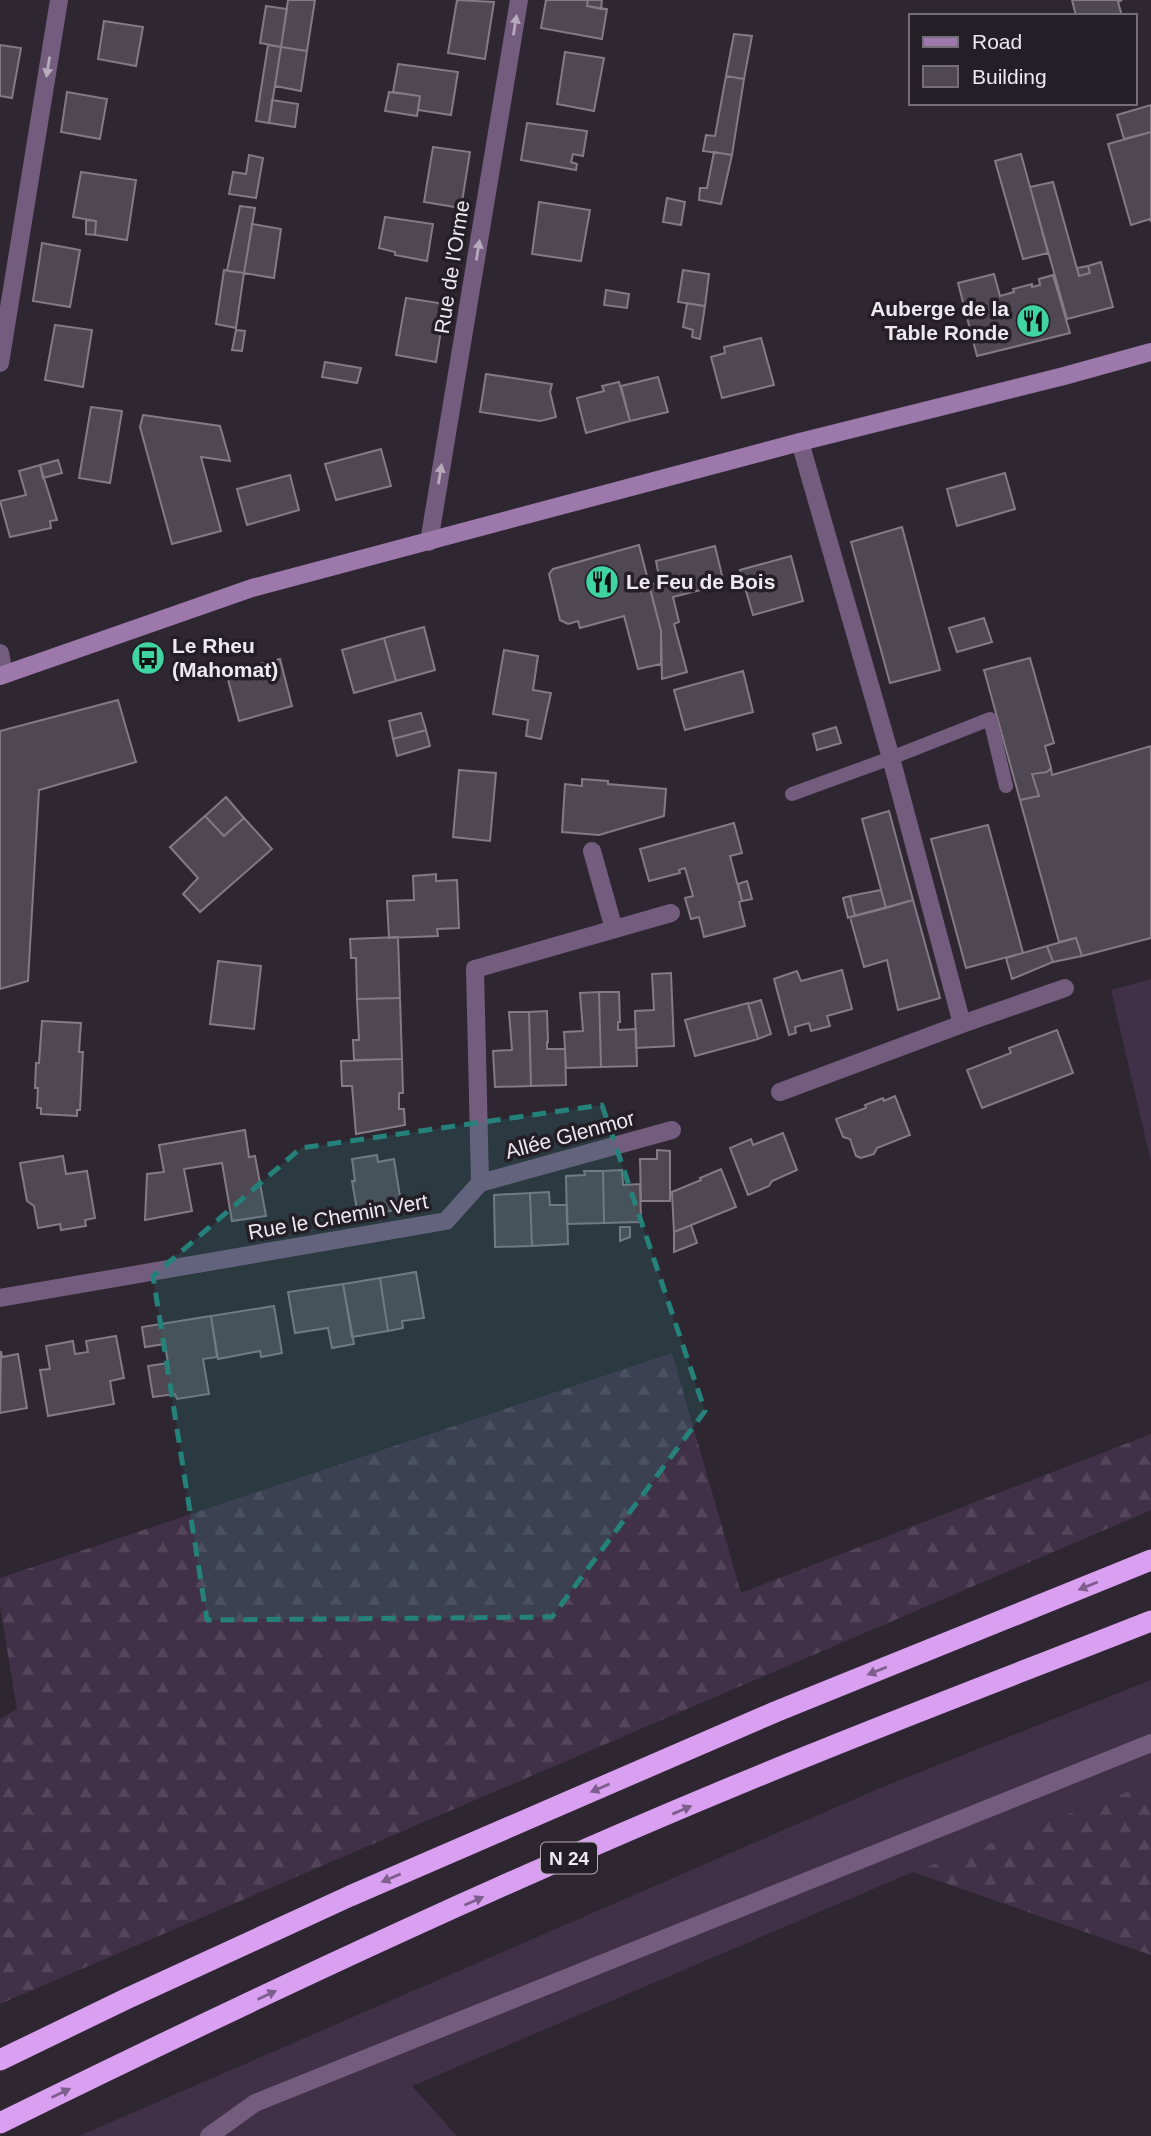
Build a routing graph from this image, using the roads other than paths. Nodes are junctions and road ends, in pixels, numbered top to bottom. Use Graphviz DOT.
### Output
graph roads {
  1 [pos="59,0"];
  2 [pos="519,0"];
  3 [pos="1151,352"];
  4 [pos="0,363"];
  5 [pos="800,442"];
  6 [pos="429,542"];
  7 [pos="0,653"];
  8 [pos="2,675"];
  9 [pos="891,758"];
  10 [pos="1006,786"];
  11 [pos="792,794"];
  12 [pos="592,851"];
  13 [pos="671,913"];
  14 [pos="614,929"];
  15 [pos="1065,988"];
  16 [pos="962,1024"];
  17 [pos="780,1092"];
  18 [pos="672,1130"];
  19 [pos="480,1184"];
  20 [pos="0,1298"];
  21 [pos="1151,1560"];
  22 [pos="1151,1622"];
  23 [pos="1151,1743"];
  24 [pos="0,2060"];
  25 [pos="0,2123"];
  26 [pos="209,2136"];
  1 -- 4 [label="street, one-way"];
  6 -- 2 [label="street, Rue de l'Orme, one-way"];
  3 -- 5 [label="main road"];
  5 -- 6 [label="main road"];
  5 -- 9 [label="street"];
  6 -- 8 [label="main road"];
  7 -- 8 [label="street"];
  9 -- 10 [label="lane"];
  9 -- 11 [label="lane"];
  9 -- 16 [label="street"];
  12 -- 14 [label="street"];
  13 -- 14 [label="street"];
  14 -- 19 [label="street"];
  15 -- 16 [label="street"];
  16 -- 17 [label="street"];
  18 -- 19 [label="street, Allée Glenmor"];
  19 -- 20 [label="street, Rue le Chemin Vert"];
  21 -- 24 [label="highway, N 24, one-way"];
  25 -- 22 [label="highway, N 24, one-way"];
  23 -- 26 [label="street"];
}
